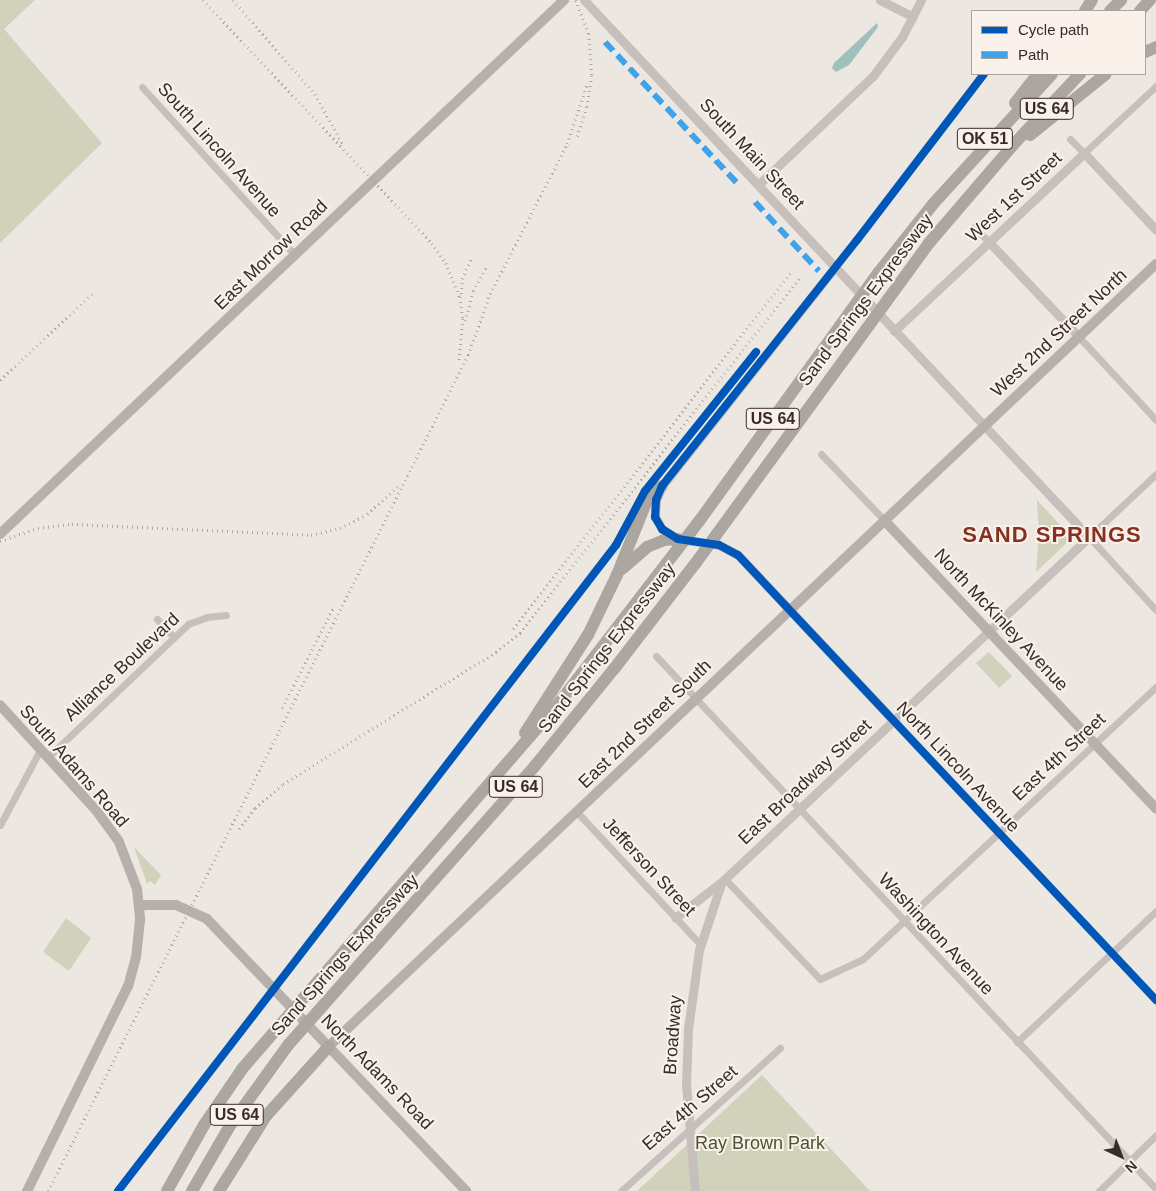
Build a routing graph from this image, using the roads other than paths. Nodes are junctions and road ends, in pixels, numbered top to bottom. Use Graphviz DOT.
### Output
graph roads {
  1 [pos="564,0"];
  2 [pos="584,0"];
  3 [pos="880,0"];
  4 [pos="921,0"];
  5 [pos="1121,0"];
  6 [pos="1150,0"];
  7 [pos="1111,10"];
  8 [pos="1141,10"];
  9 [pos="913,17"];
  10 [pos="1037,75"];
  11 [pos="1051,75"];
  12 [pos="1079,75"];
  13 [pos="1105,75"];
  14 [pos="1156,86"];
  15 [pos="142,87"];
  16 [pos="1070,138"];
  17 [pos="1013,145"];
  18 [pos="1084,153"];
  19 [pos="758,185"];
  20 [pos="933,204"];
  21 [pos="974,227"];
  22 [pos="1156,230"];
  23 [pos="989,242"];
  24 [pos="294,254"];
  25 [pos="1156,264"];
  26 [pos="835,266"];
  27 [pos="894,331"];
  28 [pos="1078,337"];
  29 [pos="1156,420"];
  30 [pos="984,426"];
  31 [pos="821,454"];
  32 [pos="1156,474"];
  33 [pos="662,486"];
  34 [pos="884,520"];
  35 [pos="0,534"];
  36 [pos="1088,537"];
  37 [pos="678,539"];
  38 [pos="617,575"];
  39 [pos="789,609"];
  40 [pos="1156,610"];
  41 [pos="226,615"];
  42 [pos="157,619"];
  43 [pos="988,631"];
  44 [pos="174,637"];
  45 [pos="656,656"];
  46 [pos="1156,687"];
  47 [pos="695,699"];
  48 [pos="0,705"];
  49 [pos="894,721"];
  50 [pos="1095,744"];
  51 [pos="40,750"];
  52 [pos="48,758"];
  53 [pos="498,774"];
  54 [pos="800,810"];
  55 [pos="1156,810"];
  56 [pos="576,811"];
  57 [pos="0,825"];
  58 [pos="1000,833"];
  59 [pos="723,881"];
  60 [pos="139,905"];
  61 [pos="1156,911"];
  62 [pos="675,918"];
  63 [pos="905,922"];
  64 [pos="700,944"];
  65 [pos="1112,953"];
  66 [pos="1156,1000"];
  67 [pos="1017,1042"];
  68 [pos="329,1046"];
  69 [pos="780,1048"];
  70 [pos="691,1128"];
  71 [pos="1156,1135"];
  72 [pos="1129,1161"];
  73 [pos="1156,1189"];
  74 [pos="27,1191"];
  75 [pos="167,1191"];
  76 [pos="192,1191"];
  77 [pos="219,1191"];
  78 [pos="466,1191"];
  79 [pos="620,1191"];
  80 [pos="696,1191"];
  81 [pos="1099,1191"];
  1 -- 24 [label="main road, East Morrow Road"];
  2 -- 19 [label="street, South Main Street"];
  3 -- 9 [label="street"];
  4 -- 9 [label="street"];
  5 -- 7 [label="highway"];
  6 -- 8 [label="highway"];
  9 -- 19 [label="street"];
  10 -- 20 [label="highway, OK 51"];
  11 -- 20 [label="highway, Sand Springs Expressway / US 64"];
  12 -- 17 [label="highway, Sand Springs Expressway / US 64"];
  13 -- 17 [label="highway, OK 51"];
  14 -- 18 [label="street, West 1st Street"];
  15 -- 24 [label="street, South Lincoln Avenue"];
  16 -- 18 [label="street"];
  17 -- 76 [label="highway, Sand Springs Expressway / US 64"];
  18 -- 22 [label="street"];
  18 -- 23 [label="street, West 1st Street"];
  19 -- 26 [label="street, South Main Street"];
  20 -- 53 [label="highway, Sand Springs Expressway / US 64"];
  21 -- 23 [label="street"];
  23 -- 27 [label="street, West 1st Street"];
  23 -- 28 [label="street"];
  24 -- 35 [label="main road, East Morrow Road"];
  25 -- 28 [label="main road, West 2nd Street North"];
  26 -- 27 [label="street, South Main Street"];
  26 -- 33 [label="street"];
  27 -- 30 [label="street, South Main Street"];
  28 -- 29 [label="street"];
  28 -- 30 [label="main road, West 2nd Street North"];
  30 -- 34 [label="main road, East 2nd Street South"];
  30 -- 36 [label="street, South Main Street"];
  31 -- 34 [label="street, North McKinley Avenue"];
  32 -- 36 [label="street"];
  33 -- 37 [label="street"];
  33 -- 38 [label="highway"];
  34 -- 39 [label="main road, East 2nd Street South"];
  34 -- 43 [label="main road, North McKinley Avenue"];
  36 -- 40 [label="street"];
  36 -- 43 [label="street, East Broadway Street"];
  37 -- 38 [label="highway"];
  37 -- 39 [label="street, North Lincoln Avenue"];
  38 -- 53 [label="highway"];
  39 -- 47 [label="main road, East 2nd Street South"];
  39 -- 49 [label="street, North Lincoln Avenue"];
  41 -- 44 [label="street, Alliance Boulevard"];
  42 -- 44 [label="street"];
  43 -- 49 [label="street, East Broadway Street"];
  43 -- 50 [label="main road, North McKinley Avenue"];
  44 -- 52 [label="street, Alliance Boulevard"];
  45 -- 47 [label="street, Washington Avenue"];
  46 -- 50 [label="street, East 4th Street"];
  47 -- 54 [label="street, Washington Avenue"];
  47 -- 56 [label="main road, East 2nd Street South"];
  48 -- 51 [label="main road, South Adams Road"];
  49 -- 54 [label="street, East Broadway Street"];
  49 -- 58 [label="street, North Lincoln Avenue"];
  50 -- 55 [label="main road, North McKinley Avenue"];
  50 -- 58 [label="street, East 4th Street"];
  51 -- 52 [label="main road, South Adams Road"];
  51 -- 57 [label="street"];
  52 -- 60 [label="main road, South Adams Road"];
  53 -- 75 [label="highway, Sand Springs Expressway / US 64"];
  54 -- 59 [label="street, East Broadway Street"];
  54 -- 63 [label="street, Washington Avenue"];
  56 -- 62 [label="street, Jefferson Street"];
  56 -- 68 [label="main road, East 2nd Street South"];
  58 -- 63 [label="street, East 4th Street"];
  58 -- 65 [label="street, North Lincoln Avenue"];
  59 -- 62 [label="street"];
  59 -- 63 [label="street, East 4th Street"];
  59 -- 64 [label="street, East Broadway Street"];
  60 -- 68 [label="main road, North Adams Road"];
  60 -- 74 [label="main road, South Adams Road"];
  61 -- 65 [label="street"];
  62 -- 64 [label="street, Jefferson Street"];
  63 -- 67 [label="street, Washington Avenue"];
  64 -- 70 [label="street, Broadway"];
  65 -- 66 [label="street, North Lincoln Avenue"];
  65 -- 67 [label="street"];
  67 -- 72 [label="street, Washington Avenue"];
  68 -- 77 [label="highway"];
  68 -- 78 [label="main road, North Adams Road"];
  69 -- 70 [label="street, East 4th Street"];
  70 -- 79 [label="street, East 4th Street"];
  70 -- 80 [label="street, Broadway"];
  71 -- 72 [label="street"];
  72 -- 73 [label="street, Washington Avenue"];
  72 -- 81 [label="street"];
}
